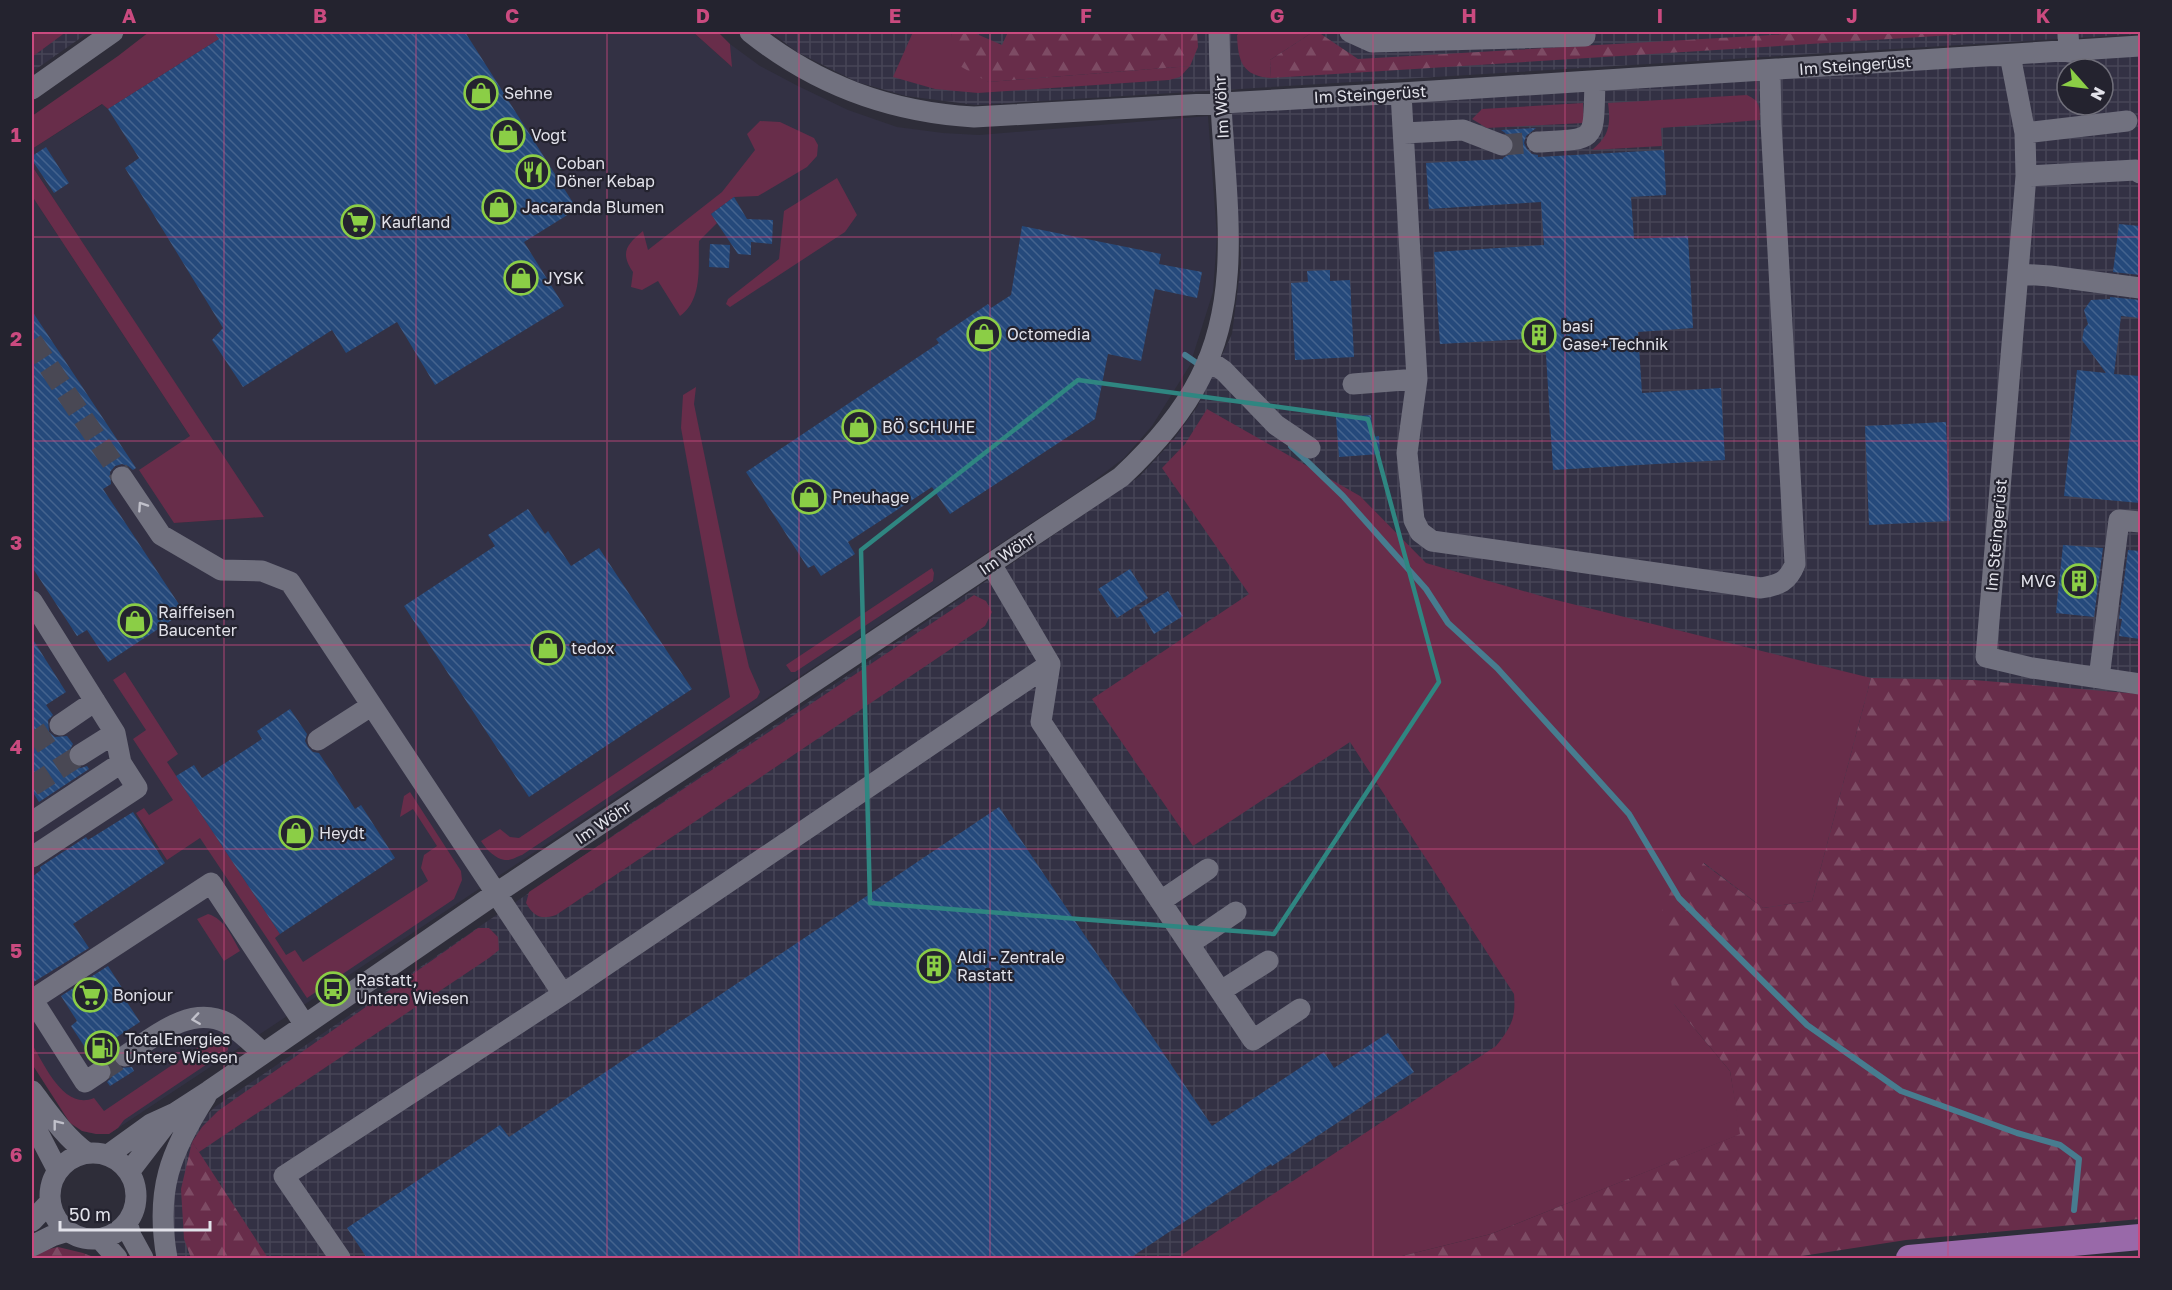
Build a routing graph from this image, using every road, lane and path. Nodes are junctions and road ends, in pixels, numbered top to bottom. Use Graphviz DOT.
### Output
graph roads {
  1 [pos="113,32"];
  2 [pos="750,32"];
  3 [pos="1219,32"];
  4 [pos="1350,32"];
  5 [pos="1585,32"];
  6 [pos="2069,42"];
  7 [pos="2140,46"];
  8 [pos="2010,55"];
  9 [pos="1770,70"];
  10 [pos="1595,81"];
  11 [pos="32,90"];
  12 [pos="1401,93"];
  13 [pos="1220,102"];
  14 [pos="2127,121"];
  15 [pos="1404,133"];
  16 [pos="2025,133"];
  17 [pos="1537,142"];
  18 [pos="1502,144"];
  19 [pos="2139,170"];
  20 [pos="2026,176"];
  21 [pos="2019,274"];
  22 [pos="2140,288"];
  23 [pos="1208,360"];
  24 [pos="1417,379"];
  25 [pos="1353,384"];
  26 [pos="1311,448"];
  27 [pos="122,477"];
  28 [pos="2140,522"];
  29 [pos="991,564"];
  30 [pos="32,601"];
  31 [pos="1050,664"];
  32 [pos="2099,678"];
  33 [pos="2140,684"];
  34 [pos="95,701"];
  35 [pos="371,706"];
  36 [pos="60,725"];
  37 [pos="115,733"];
  38 [pos="318,740"];
  39 [pos="80,755"];
  40 [pos="121,763"];
  41 [pos="32,822"];
  42 [pos="32,857"];
  43 [pos="1208,869"];
  44 [pos="495,894"];
  45 [pos="1161,901"];
  46 [pos="1236,912"];
  47 [pos="1189,944"];
  48 [pos="1268,961"];
  49 [pos="1221,992"];
  50 [pos="563,994"];
  51 [pos="32,999"];
  52 [pos="1300,1009"];
  53 [pos="304,1025"];
  54 [pos="263,1053"];
  55 [pos="125,1056"];
  56 [pos="93,1077"];
  57 [pos="32,1090"];
  58 [pos="209,1091"];
  59 [pos="175,1113"];
  60 [pos="32,1121"];
  61 [pos="97,1154"];
  62 [pos="58,1171"];
  63 [pos="129,1172"];
  64 [pos="50,1202"];
  65 [pos="32,1221"];
  66 [pos="127,1222"];
  67 [pos="68,1231"];
  68 [pos="2140,1236"];
  69 [pos="100,1239"];
  70 [pos="32,1246"];
  71 [pos="117,1258"];
  72 [pos="143,1258"];
  73 [pos="166,1258"];
  74 [pos="340,1258"];
  75 [pos="1909,1258"];
  1 -- 11 [label="street"];
  2 -- 13 [label="street, Im Steingerüst"];
  3 -- 13 [label="street, Im Wöhr"];
  4 -- 5 [label="street"];
  6 -- 7 [label="street, Im Steingerüst"];
  6 -- 8 [label="street, Im Steingerüst"];
  8 -- 9 [label="street, Im Steingerüst"];
  8 -- 16 [label="street, Im Steingerüst"];
  9 -- 10 [label="street, Im Steingerüst"];
  9 -- 24 [label="street"];
  10 -- 12 [label="street, Im Steingerüst"];
  10 -- 17 [label="street"];
  12 -- 13 [label="street, Im Steingerüst"];
  12 -- 15 [label="street"];
  13 -- 23 [label="street, Im Wöhr"];
  14 -- 16 [label="street"];
  15 -- 18 [label="street"];
  15 -- 24 [label="street"];
  16 -- 20 [label="street, Im Steingerüst"];
  19 -- 20 [label="street"];
  20 -- 21 [label="street, Im Steingerüst"];
  21 -- 22 [label="street"];
  21 -- 32 [label="street, Im Steingerüst"];
  23 -- 26 [label="street"];
  23 -- 29 [label="street, Im Wöhr"];
  24 -- 25 [label="street"];
  35 -- 27 [label="street, one-way"];
  28 -- 32 [label="street"];
  29 -- 31 [label="street"];
  29 -- 44 [label="street, Im Wöhr"];
  30 -- 34 [label="street"];
  31 -- 45 [label="street"];
  31 -- 50 [label="street"];
  32 -- 33 [label="street"];
  34 -- 36 [label="street"];
  34 -- 37 [label="street"];
  35 -- 38 [label="street"];
  35 -- 44 [label="street"];
  37 -- 39 [label="street"];
  37 -- 40 [label="street"];
  40 -- 41 [label="street"];
  40 -- 42 [label="street"];
  43 -- 45 [label="street"];
  44 -- 50 [label="street"];
  44 -- 53 [label="street, Im Wöhr"];
  45 -- 47 [label="street"];
  46 -- 47 [label="street"];
  47 -- 49 [label="street"];
  48 -- 49 [label="street"];
  49 -- 52 [label="street"];
  50 -- 74 [label="street"];
  51 -- 53 [label="street"];
  51 -- 56 [label="street"];
  53 -- 54 [label="street, Im Wöhr"];
  54 -- 55 [label="street, one-way"];
  54 -- 58 [label="street, Im Wöhr"];
  61 -- 57 [label="street, one-way"];
  58 -- 59 [label="street, Im Wöhr"];
  58 -- 73 [label="street"];
  59 -- 61 [label="street, Im Wöhr"];
  59 -- 63 [label="street, Im Wöhr"];
  60 -- 62 [label="street"];
  61 -- 62 [label="street"];
  61 -- 63 [label="street"];
  62 -- 64 [label="street"];
  63 -- 66 [label="street"];
  64 -- 65 [label="street"];
  64 -- 67 [label="street"];
  66 -- 69 [label="street"];
  66 -- 72 [label="street"];
  67 -- 69 [label="street"];
  67 -- 70 [label="street"];
  68 -- 75 [label="main road"];
  69 -- 71 [label="street"];
}
